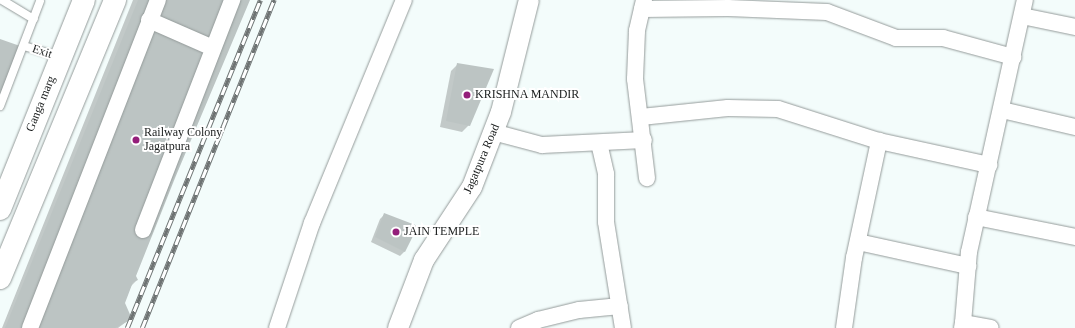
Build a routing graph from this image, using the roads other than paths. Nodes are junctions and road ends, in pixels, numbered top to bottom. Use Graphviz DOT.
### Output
graph roads {
  1 [pos="1,0"];
  2 [pos="84,0"];
  3 [pos="115,0"];
  4 [pos="158,0"];
  5 [pos="232,0"];
  6 [pos="404,0"];
  7 [pos="528,0"];
  8 [pos="1025,0"];
  9 [pos="40,1"];
  10 [pos="643,5"];
  11 [pos="1022,16"];
  12 [pos="34,19"];
  13 [pos="149,20"];
  14 [pos="1075,27"];
  15 [pos="206,45"];
  16 [pos="24,46"];
  17 [pos="1013,57"];
  18 [pos="60,58"];
  19 [pos="0,106"];
  20 [pos="1002,110"];
  21 [pos="641,117"];
  22 [pos="1075,128"];
  23 [pos="493,132"];
  24 [pos="644,140"];
  25 [pos="879,141"];
  26 [pos="599,143"];
  27 [pos="989,165"];
  28 [pos="647,178"];
  29 [pos="0,208"];
  30 [pos="976,217"];
  31 [pos="143,230"];
  32 [pos="1075,237"];
  33 [pos="858,242"];
  34 [pos="968,266"];
  35 [pos="0,278"];
  36 [pos="620,306"];
  37 [pos="962,325"];
  38 [pos="30,328"];
  39 [pos="277,328"];
  40 [pos="398,328"];
  41 [pos="519,328"];
  42 [pos="623,328"];
  43 [pos="844,328"];
  44 [pos="991,328"];
  1 -- 12 [label="lane"];
  2 -- 18 [label="main road, Ganga marg"];
  3 -- 35 [label="main road"];
  4 -- 13 [label="street"];
  5 -- 31 [label="street"];
  6 -- 39 [label="street"];
  7 -- 23 [label="street, Jagatpura Road"];
  8 -- 11 [label="street"];
  9 -- 12 [label="lane"];
  10 -- 17 [label="street"];
  10 -- 21 [label="street"];
  11 -- 14 [label="street"];
  11 -- 17 [label="street"];
  12 -- 16 [label="lane"];
  13 -- 15 [label="street"];
  13 -- 38 [label="street"];
  16 -- 18 [label="lane, Exit"];
  16 -- 19 [label="lane"];
  17 -- 20 [label="street"];
  18 -- 29 [label="main road, Ganga marg"];
  20 -- 22 [label="street"];
  20 -- 27 [label="street"];
  21 -- 24 [label="street"];
  21 -- 25 [label="street"];
  23 -- 26 [label="street"];
  23 -- 40 [label="street, Jagatpura Road"];
  24 -- 26 [label="street"];
  24 -- 28 [label="street"];
  25 -- 27 [label="street"];
  25 -- 33 [label="street"];
  26 -- 36 [label="street"];
  27 -- 30 [label="street"];
  30 -- 32 [label="street"];
  30 -- 34 [label="street"];
  33 -- 34 [label="street"];
  33 -- 43 [label="street"];
  34 -- 37 [label="street"];
  36 -- 41 [label="street"];
  36 -- 42 [label="street"];
  37 -- 44 [label="street"];
}
